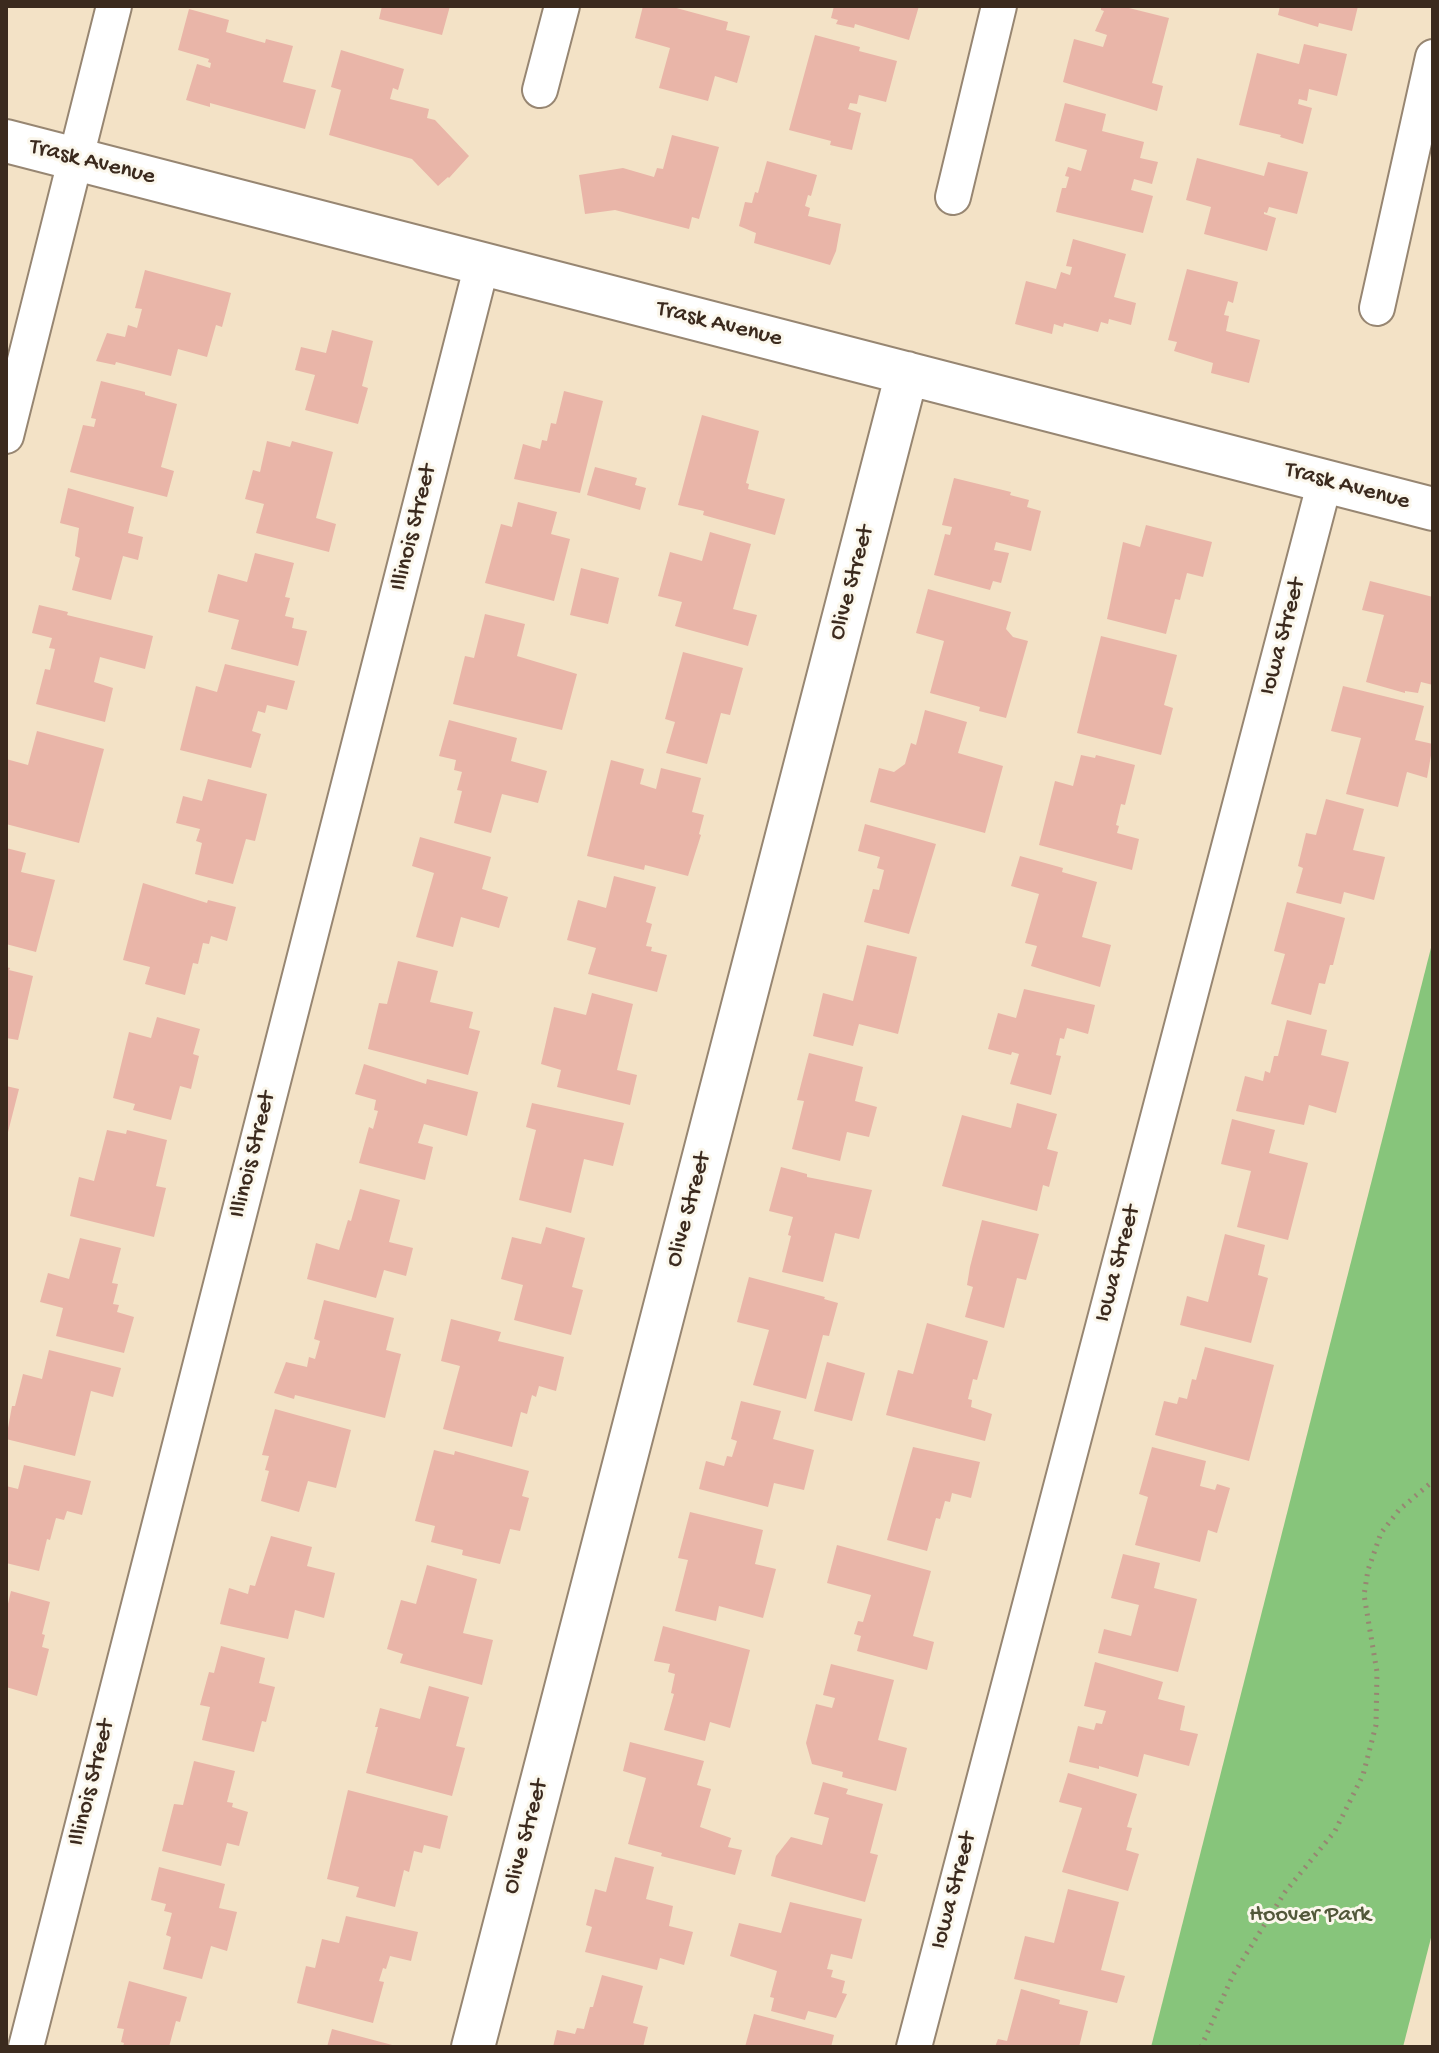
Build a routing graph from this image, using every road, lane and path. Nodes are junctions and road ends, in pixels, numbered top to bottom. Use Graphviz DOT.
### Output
graph roads {
  1 [pos="114,6"];
  2 [pos="562,6"];
  3 [pos="999,6"];
  4 [pos="1433,57"];
  5 [pos="540,90"];
  6 [pos="6,141"];
  7 [pos="76,159"];
  8 [pos="953,197"];
  9 [pos="482,264"];
  10 [pos="1377,308"];
  11 [pos="907,373"];
  12 [pos="6,436"];
  13 [pos="1325,481"];
  14 [pos="1433,509"];
  15 [pos="1433,1481"];
  16 [pos="26,2047"];
  17 [pos="473,2047"];
  18 [pos="914,2047"];
  19 [pos="1201,2047"];
  1 -- 7 [label="street"];
  2 -- 5 [label="street"];
  3 -- 8 [label="street"];
  4 -- 10 [label="street"];
  6 -- 7 [label="street, Trask Avenue"];
  7 -- 9 [label="street, Trask Avenue"];
  7 -- 12 [label="street"];
  9 -- 11 [label="street, Trask Avenue"];
  9 -- 16 [label="street, Illinois Street"];
  11 -- 13 [label="street, Trask Avenue"];
  11 -- 17 [label="street, Olive Street"];
  13 -- 14 [label="street, Trask Avenue"];
  13 -- 18 [label="street, Iowa Street"];
  15 -- 19 [label="path"];
}
